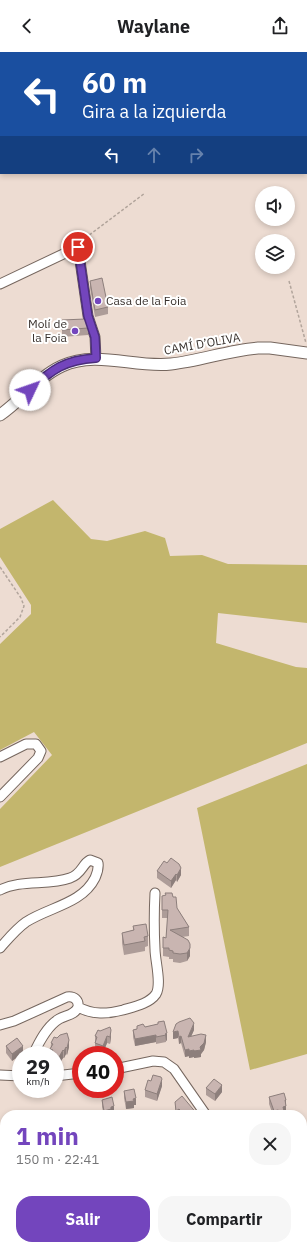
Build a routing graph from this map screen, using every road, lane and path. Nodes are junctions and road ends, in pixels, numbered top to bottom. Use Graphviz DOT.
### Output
graph roads {
  1 [pos="145,193"];
  2 [pos="78,247"];
  3 [pos="289,281"];
  4 [pos="0,284"];
  5 [pos="307,345"];
  6 [pos="307,353"];
  7 [pos="96,358"];
  8 [pos="0,415"];
  9 [pos="0,567"];
  10 [pos="0,637"];
  11 [pos="0,757"];
  12 [pos="0,797"];
  13 [pos="0,890"];
  14 [pos="155,893"];
  15 [pos="0,948"];
  16 [pos="78,1008"];
  17 [pos="0,1025"];
  18 [pos="39,1046"];
  19 [pos="124,1067"];
  20 [pos="0,1075"];
  21 [pos="12,1076"];
  22 [pos="203,1110"];
  1 -- 2 [label="path"];
  2 -- 4 [label="street"];
  2 -- 7 [label="street"];
  3 -- 5 [label="path"];
  6 -- 7 [label="street, CAMÍ D’OLIVA"];
  7 -- 8 [label="street, CAMÍ D’OLIVA"];
  9 -- 10 [label="path"];
  11 -- 12 [label="street"];
  13 -- 15 [label="street"];
  14 -- 16 [label="street"];
  16 -- 17 [label="street"];
  16 -- 18 [label="street"];
  19 -- 22 [label="street"];
  20 -- 21 [label="street"];
}
